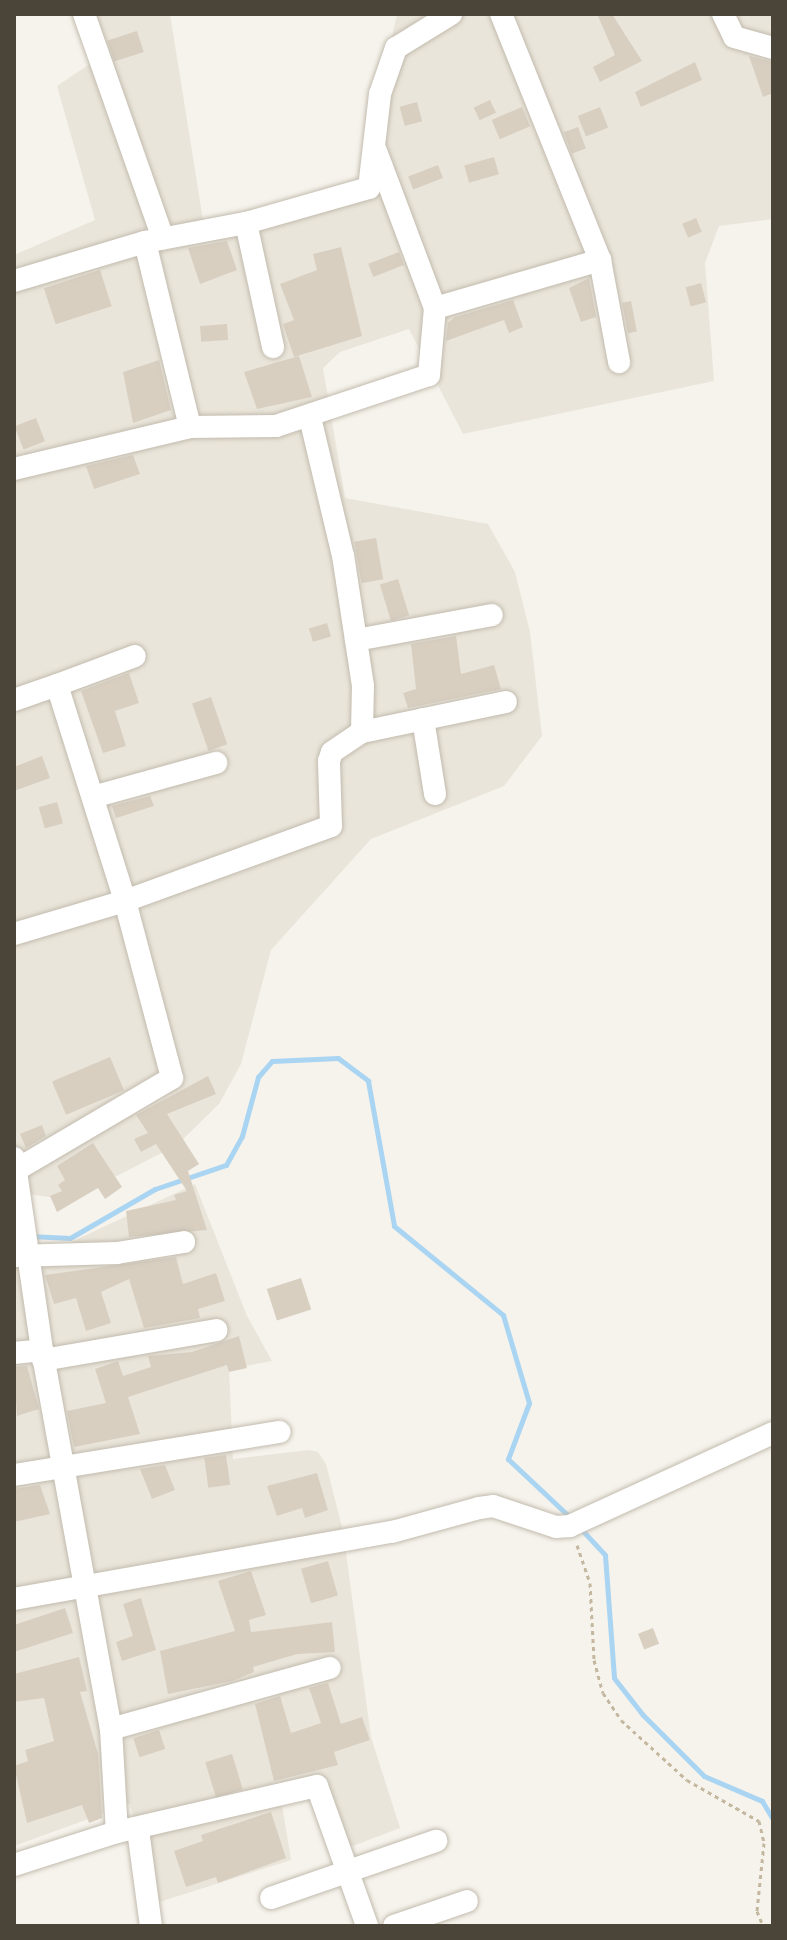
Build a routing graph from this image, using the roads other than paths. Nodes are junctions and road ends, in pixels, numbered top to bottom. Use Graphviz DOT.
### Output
graph roads {
  1 [pos="84,14"];
  2 [pos="451,14"];
  3 [pos="501,14"];
  4 [pos="723,14"];
  5 [pos="773,48"];
  6 [pos="376,151"];
  7 [pos="246,223"];
  8 [pos="154,240"];
  9 [pos="600,260"];
  10 [pos="14,281"];
  11 [pos="435,308"];
  12 [pos="273,347"];
  13 [pos="619,362"];
  14 [pos="310,418"];
  15 [pos="190,427"];
  16 [pos="14,469"];
  17 [pos="492,615"];
  18 [pos="356,640"];
  19 [pos="135,656"];
  20 [pos="57,685"];
  21 [pos="14,700"];
  22 [pos="506,702"];
  23 [pos="423,719"];
  24 [pos="362,732"];
  25 [pos="216,763"];
  26 [pos="435,794"];
  27 [pos="93,797"];
  28 [pos="125,901"];
  29 [pos="14,934"];
  30 [pos="15,1164"];
  31 [pos="184,1242"];
  32 [pos="22,1251"];
  33 [pos="216,1330"];
  34 [pos="14,1353"];
  35 [pos="42,1355"];
  36 [pos="280,1432"];
  37 [pos="773,1433"];
  38 [pos="62,1464"];
  39 [pos="14,1475"];
  40 [pos="83,1589"];
  41 [pos="14,1599"];
  42 [pos="330,1668"];
  43 [pos="111,1729"];
  44 [pos="127,1831"];
  45 [pos="436,1841"];
  46 [pos="14,1865"];
  47 [pos="347,1872"];
  48 [pos="271,1898"];
  49 [pos="467,1901"];
  50 [pos="151,1926"];
  51 [pos="367,1926"];
  52 [pos="394,1926"];
  1 -- 8 [label="street"];
  2 -- 6 [label="street"];
  3 -- 9 [label="street"];
  4 -- 5 [label="street"];
  6 -- 7 [label="street"];
  6 -- 11 [label="street"];
  7 -- 8 [label="street"];
  7 -- 12 [label="street"];
  8 -- 10 [label="street"];
  8 -- 15 [label="street"];
  9 -- 11 [label="street"];
  9 -- 13 [label="street"];
  11 -- 14 [label="street"];
  14 -- 15 [label="street"];
  14 -- 18 [label="street"];
  15 -- 16 [label="street"];
  17 -- 18 [label="street"];
  18 -- 24 [label="street"];
  19 -- 20 [label="street"];
  20 -- 21 [label="street"];
  20 -- 27 [label="street"];
  22 -- 23 [label="street"];
  23 -- 24 [label="street"];
  23 -- 26 [label="street"];
  24 -- 28 [label="street"];
  25 -- 27 [label="street"];
  27 -- 28 [label="street"];
  28 -- 29 [label="street"];
  28 -- 30 [label="street"];
  30 -- 32 [label="street"];
  31 -- 32 [label="street"];
  32 -- 35 [label="street"];
  33 -- 35 [label="street"];
  34 -- 35 [label="street"];
  35 -- 38 [label="street"];
  36 -- 38 [label="street"];
  37 -- 40 [label="street"];
  38 -- 39 [label="street"];
  38 -- 40 [label="street"];
  40 -- 41 [label="street"];
  40 -- 43 [label="street"];
  42 -- 43 [label="street"];
  43 -- 44 [label="street"];
  44 -- 46 [label="street"];
  44 -- 47 [label="street"];
  44 -- 50 [label="street"];
  45 -- 47 [label="street"];
  47 -- 48 [label="street"];
  47 -- 51 [label="street"];
  49 -- 52 [label="street"];
}
